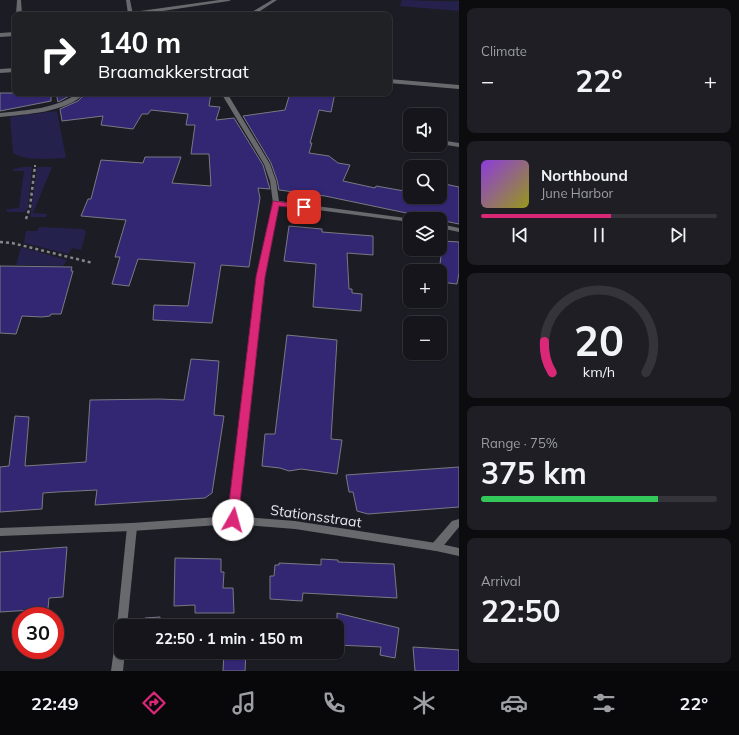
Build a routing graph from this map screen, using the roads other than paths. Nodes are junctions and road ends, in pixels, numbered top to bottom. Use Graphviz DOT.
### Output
graph roads {
  1 [pos="19,0"];
  2 [pos="128,0"];
  3 [pos="229,0"];
  4 [pos="275,0"];
  5 [pos="19,12"];
  6 [pos="129,12"];
  7 [pos="149,12"];
  8 [pos="255,12"];
  9 [pos="12,34"];
  10 [pos="0,35"];
  11 [pos="12,70"];
  12 [pos="0,71"];
  13 [pos="392,81"];
  14 [pos="459,87"];
  15 [pos="78,96"];
  16 [pos="226,96"];
  17 [pos="0,115"];
  18 [pos="447,143"];
  19 [pos="459,145"];
  20 [pos="276,203"];
  21 [pos="403,219"];
  22 [pos="447,227"];
  23 [pos="459,230"];
  24 [pos="233,520"];
  25 [pos="459,523"];
  26 [pos="132,527"];
  27 [pos="0,532"];
  28 [pos="436,547"];
  29 [pos="459,552"];
  30 [pos="123,619"];
  31 [pos="118,659"];
  32 [pos="117,671"];
  1 -- 5 [label="street"];
  2 -- 6 [label="street"];
  3 -- 7 [label="street"];
  4 -- 8 [label="street"];
  9 -- 10 [label="street"];
  11 -- 12 [label="street"];
  13 -- 14 [label="street"];
  15 -- 17 [label="street"];
  16 -- 20 [label="street"];
  18 -- 19 [label="street"];
  20 -- 21 [label="street"];
  20 -- 24 [label="street"];
  22 -- 23 [label="street"];
  24 -- 26 [label="street, Stationsstraat"];
  24 -- 28 [label="street, Stationsstraat"];
  25 -- 28 [label="street"];
  26 -- 27 [label="street, Stationsstraat"];
  26 -- 30 [label="street"];
  28 -- 29 [label="street, Stationsstraat"];
  31 -- 32 [label="street"];
}
